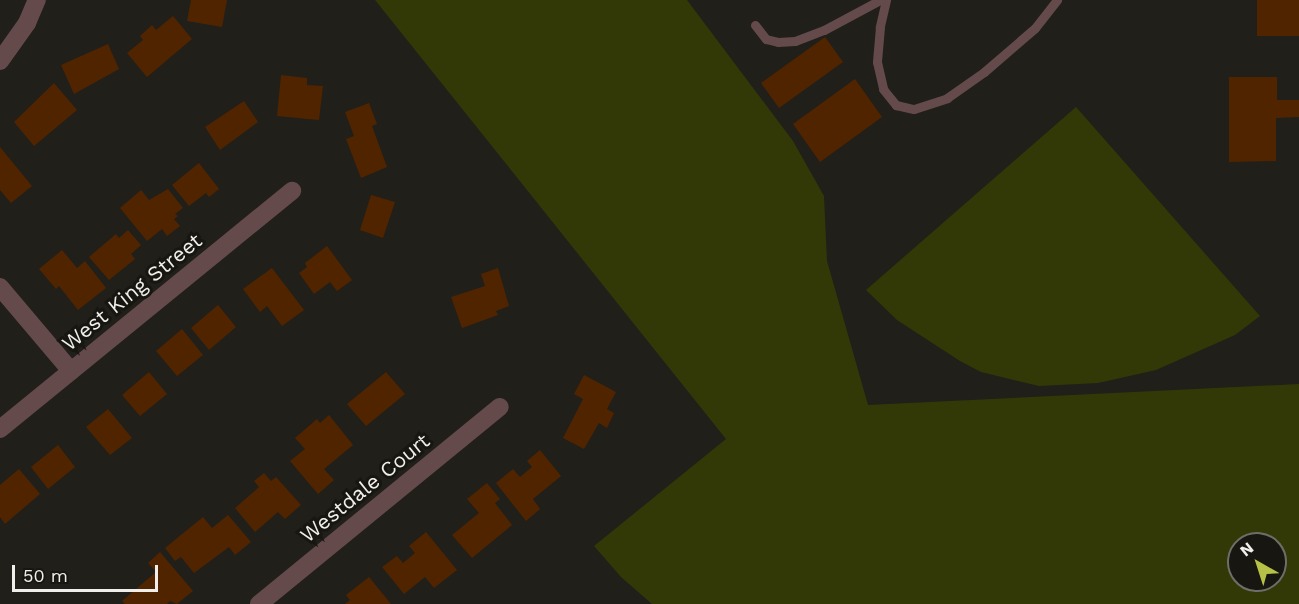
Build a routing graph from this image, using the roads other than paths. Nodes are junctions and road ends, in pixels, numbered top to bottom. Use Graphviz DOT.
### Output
graph roads {
  1 [pos="37,0"];
  2 [pos="880,0"];
  3 [pos="886,0"];
  4 [pos="1057,0"];
  5 [pos="754,25"];
  6 [pos="0,61"];
  7 [pos="292,191"];
  8 [pos="0,287"];
  9 [pos="71,370"];
  10 [pos="501,406"];
  11 [pos="0,429"];
  12 [pos="259,604"];
  1 -- 6 [label="street"];
  2 -- 5 [label="lane"];
  3 -- 4 [label="lane"];
  7 -- 9 [label="street, West King Street"];
  8 -- 9 [label="street"];
  9 -- 11 [label="street, West King Street"];
  10 -- 12 [label="street, Westdale Court"];
}
